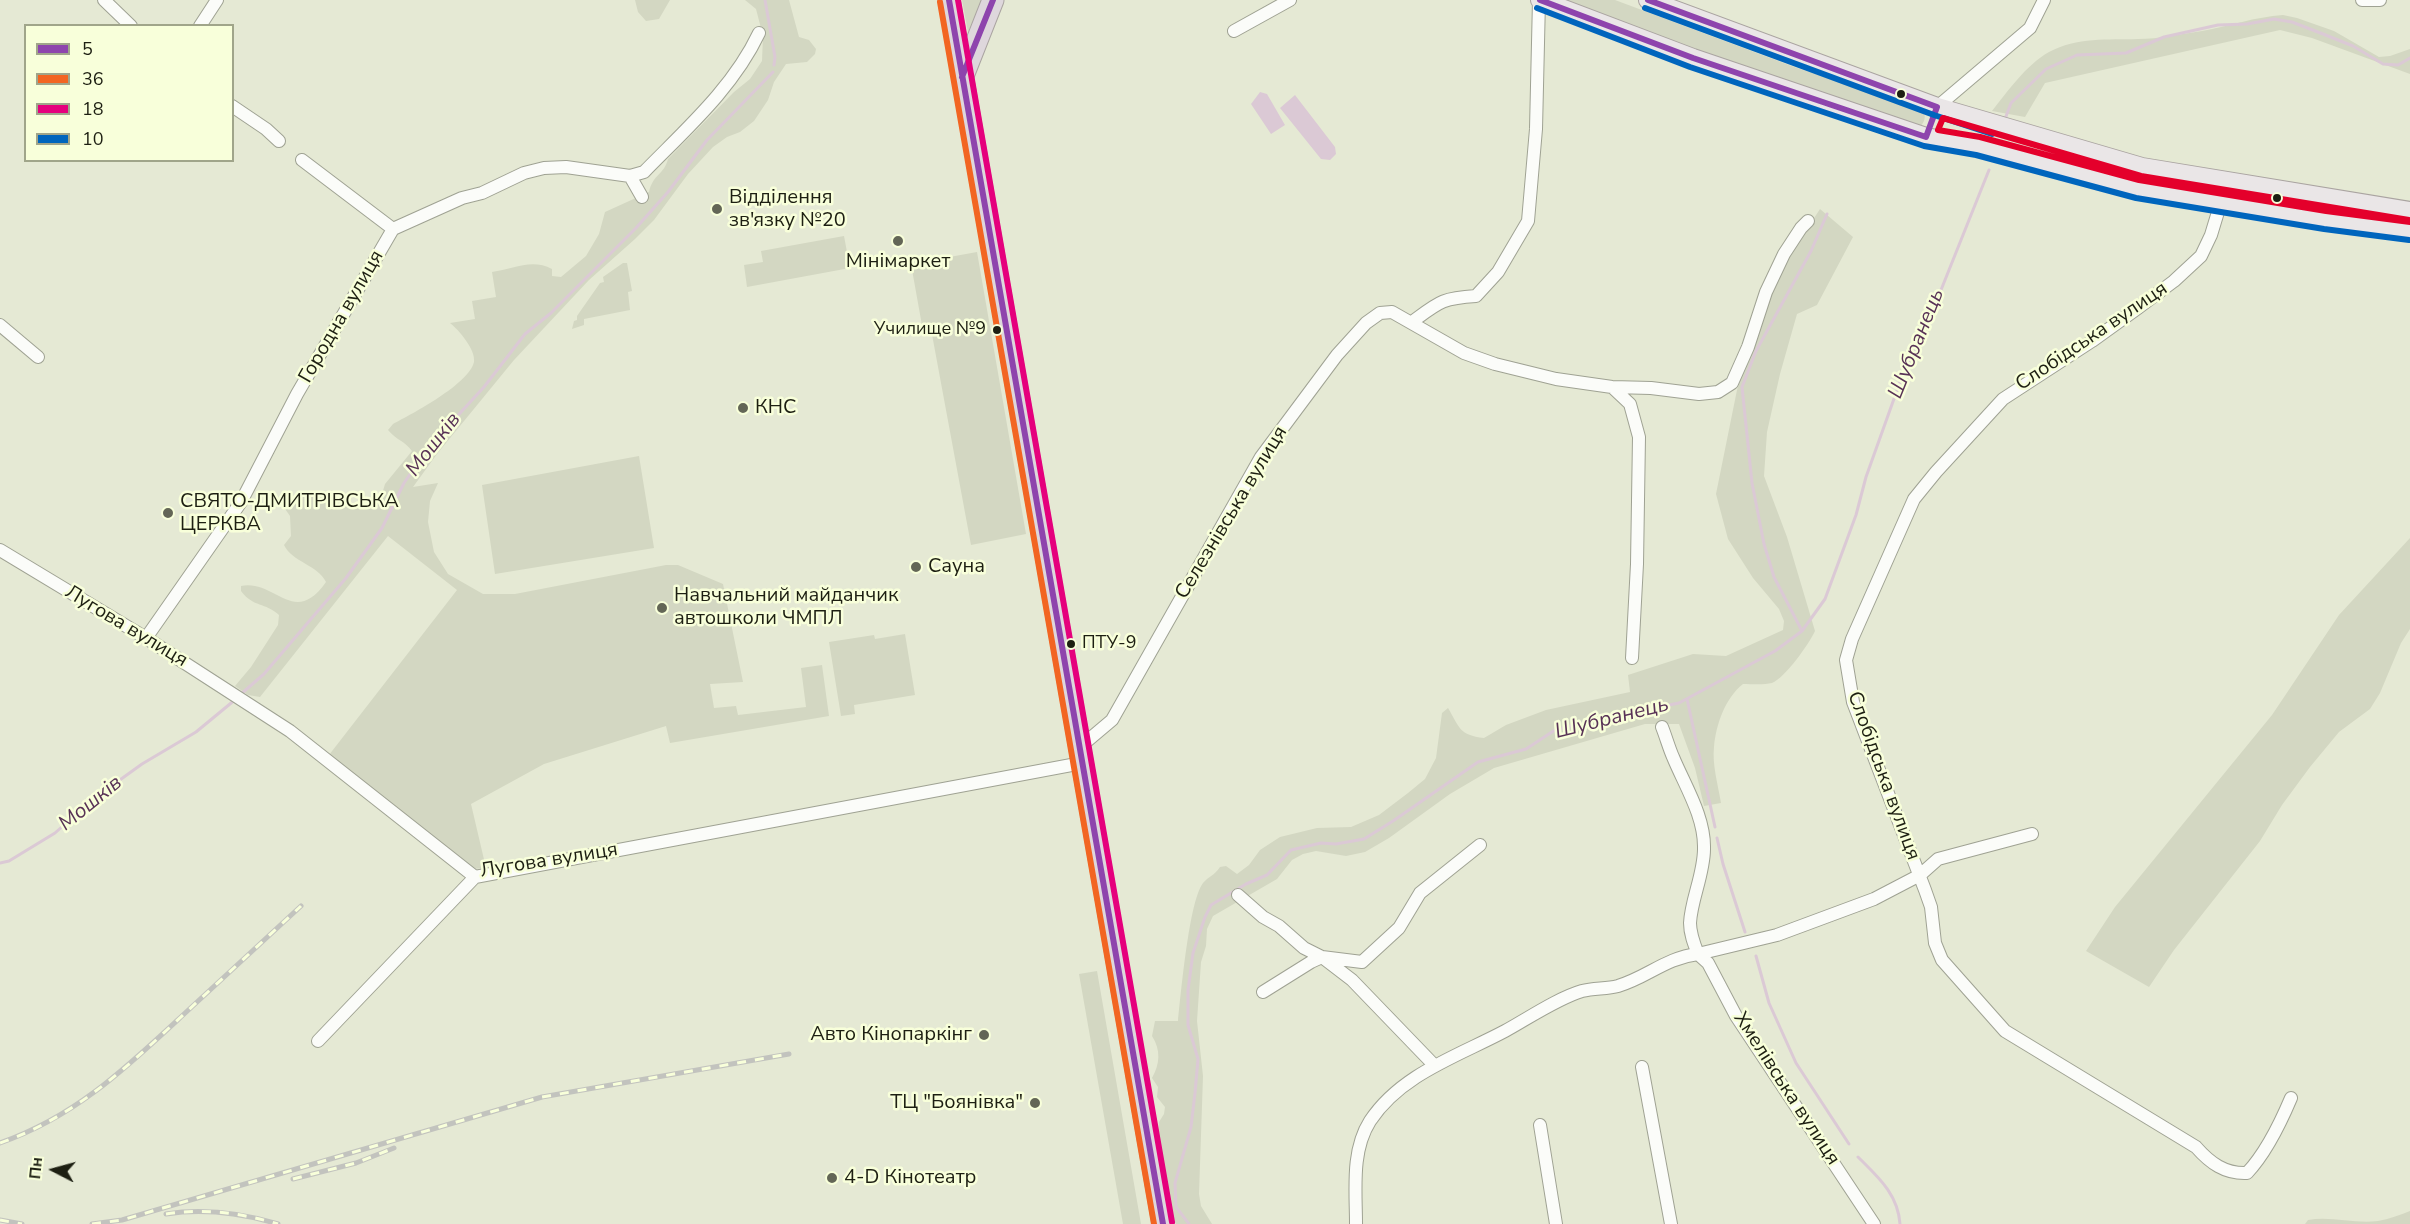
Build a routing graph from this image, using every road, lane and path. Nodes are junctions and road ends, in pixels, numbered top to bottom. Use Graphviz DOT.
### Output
graph roads {
  1 [pos="104,0"];
  2 [pos="217,0"];
  3 [pos="949,0"];
  4 [pos="993,0"];
  5 [pos="1290,0"];
  6 [pos="1540,0"];
  7 [pos="1648,0"];
  8 [pos="2044,0"];
  9 [pos="2362,0"];
  10 [pos="2380,0"];
  11 [pos="129,24"];
  12 [pos="201,24"];
  13 [pos="1234,31"];
  14 [pos="759,33"];
  15 [pos="962,77"];
  16 [pos="234,107"];
  17 [pos="1937,107"];
  18 [pos="1926,137"];
  19 [pos="279,141"];
  20 [pos="302,160"];
  21 [pos="2142,167"];
  22 [pos="630,176"];
  23 [pos="2137,189"];
  24 [pos="642,197"];
  25 [pos="2221,202"];
  26 [pos="2410,211"];
  27 [pos="1808,220"];
  28 [pos="393,229"];
  29 [pos="2410,231"];
  30 [pos="1412,322"];
  31 [pos="0,325"];
  32 [pos="38,357"];
  33 [pos="1612,387"];
  34 [pos="0,550"];
  35 [pos="146,638"];
  36 [pos="1632,658"];
  37 [pos="1662,727"];
  38 [pos="1081,755"];
  39 [pos="2032,834"];
  40 [pos="1480,845"];
  41 [pos="1920,875"];
  42 [pos="476,877"];
  43 [pos="1238,895"];
  44 [pos="1698,954"];
  45 [pos="1322,957"];
  46 [pos="1263,992"];
  47 [pos="318,1041"];
  48 [pos="1434,1065"];
  49 [pos="1642,1066"];
  50 [pos="2291,1098"];
  51 [pos="1540,1125"];
  52 [pos="1163,1224"];
  53 [pos="1356,1224"];
  54 [pos="1556,1224"];
  55 [pos="1671,1224"];
  56 [pos="1874,1224"];
  1 -- 11 [label="street"];
  2 -- 12 [label="street"];
  3 -- 15 [label="highway"];
  4 -- 15 [label="highway"];
  5 -- 13 [label="street"];
  6 -- 18 [label="main road"];
  6 -- 30 [label="street"];
  7 -- 17 [label="main road"];
  8 -- 17 [label="street"];
  9 -- 10 [label="street"];
  14 -- 22 [label="street"];
  15 -- 38 [label="highway"];
  16 -- 19 [label="street"];
  17 -- 18 [label="main road"];
  17 -- 21 [label="main road"];
  18 -- 23 [label="main road"];
  20 -- 28 [label="street"];
  21 -- 23 [label="main road"];
  21 -- 26 [label="main road"];
  22 -- 24 [label="street"];
  22 -- 28 [label="street, Городна вулиця"];
  23 -- 25 [label="main road"];
  25 -- 29 [label="main road"];
  25 -- 41 [label="street, Слобідська вулиця"];
  27 -- 33 [label="street, Селезнівська вулиця"];
  28 -- 35 [label="street, Городна вулиця"];
  30 -- 33 [label="street, Селезнівська вулиця"];
  30 -- 38 [label="street, Селезнівська вулиця"];
  31 -- 32 [label="street"];
  33 -- 36 [label="street"];
  34 -- 35 [label="street, Лугова вулиця"];
  35 -- 42 [label="street, Лугова вулиця"];
  37 -- 44 [label="street"];
  38 -- 42 [label="street, Лугова вулиця"];
  38 -- 52 [label="highway"];
  39 -- 41 [label="street"];
  40 -- 45 [label="street"];
  41 -- 44 [label="street"];
  41 -- 50 [label="street, Слобідська вулиця"];
  42 -- 47 [label="street"];
  43 -- 45 [label="street"];
  44 -- 48 [label="street"];
  44 -- 56 [label="street, Хмелівська вулиця"];
  45 -- 46 [label="street"];
  45 -- 48 [label="street"];
  48 -- 53 [label="street"];
  49 -- 55 [label="street"];
  51 -- 54 [label="street"];
}
